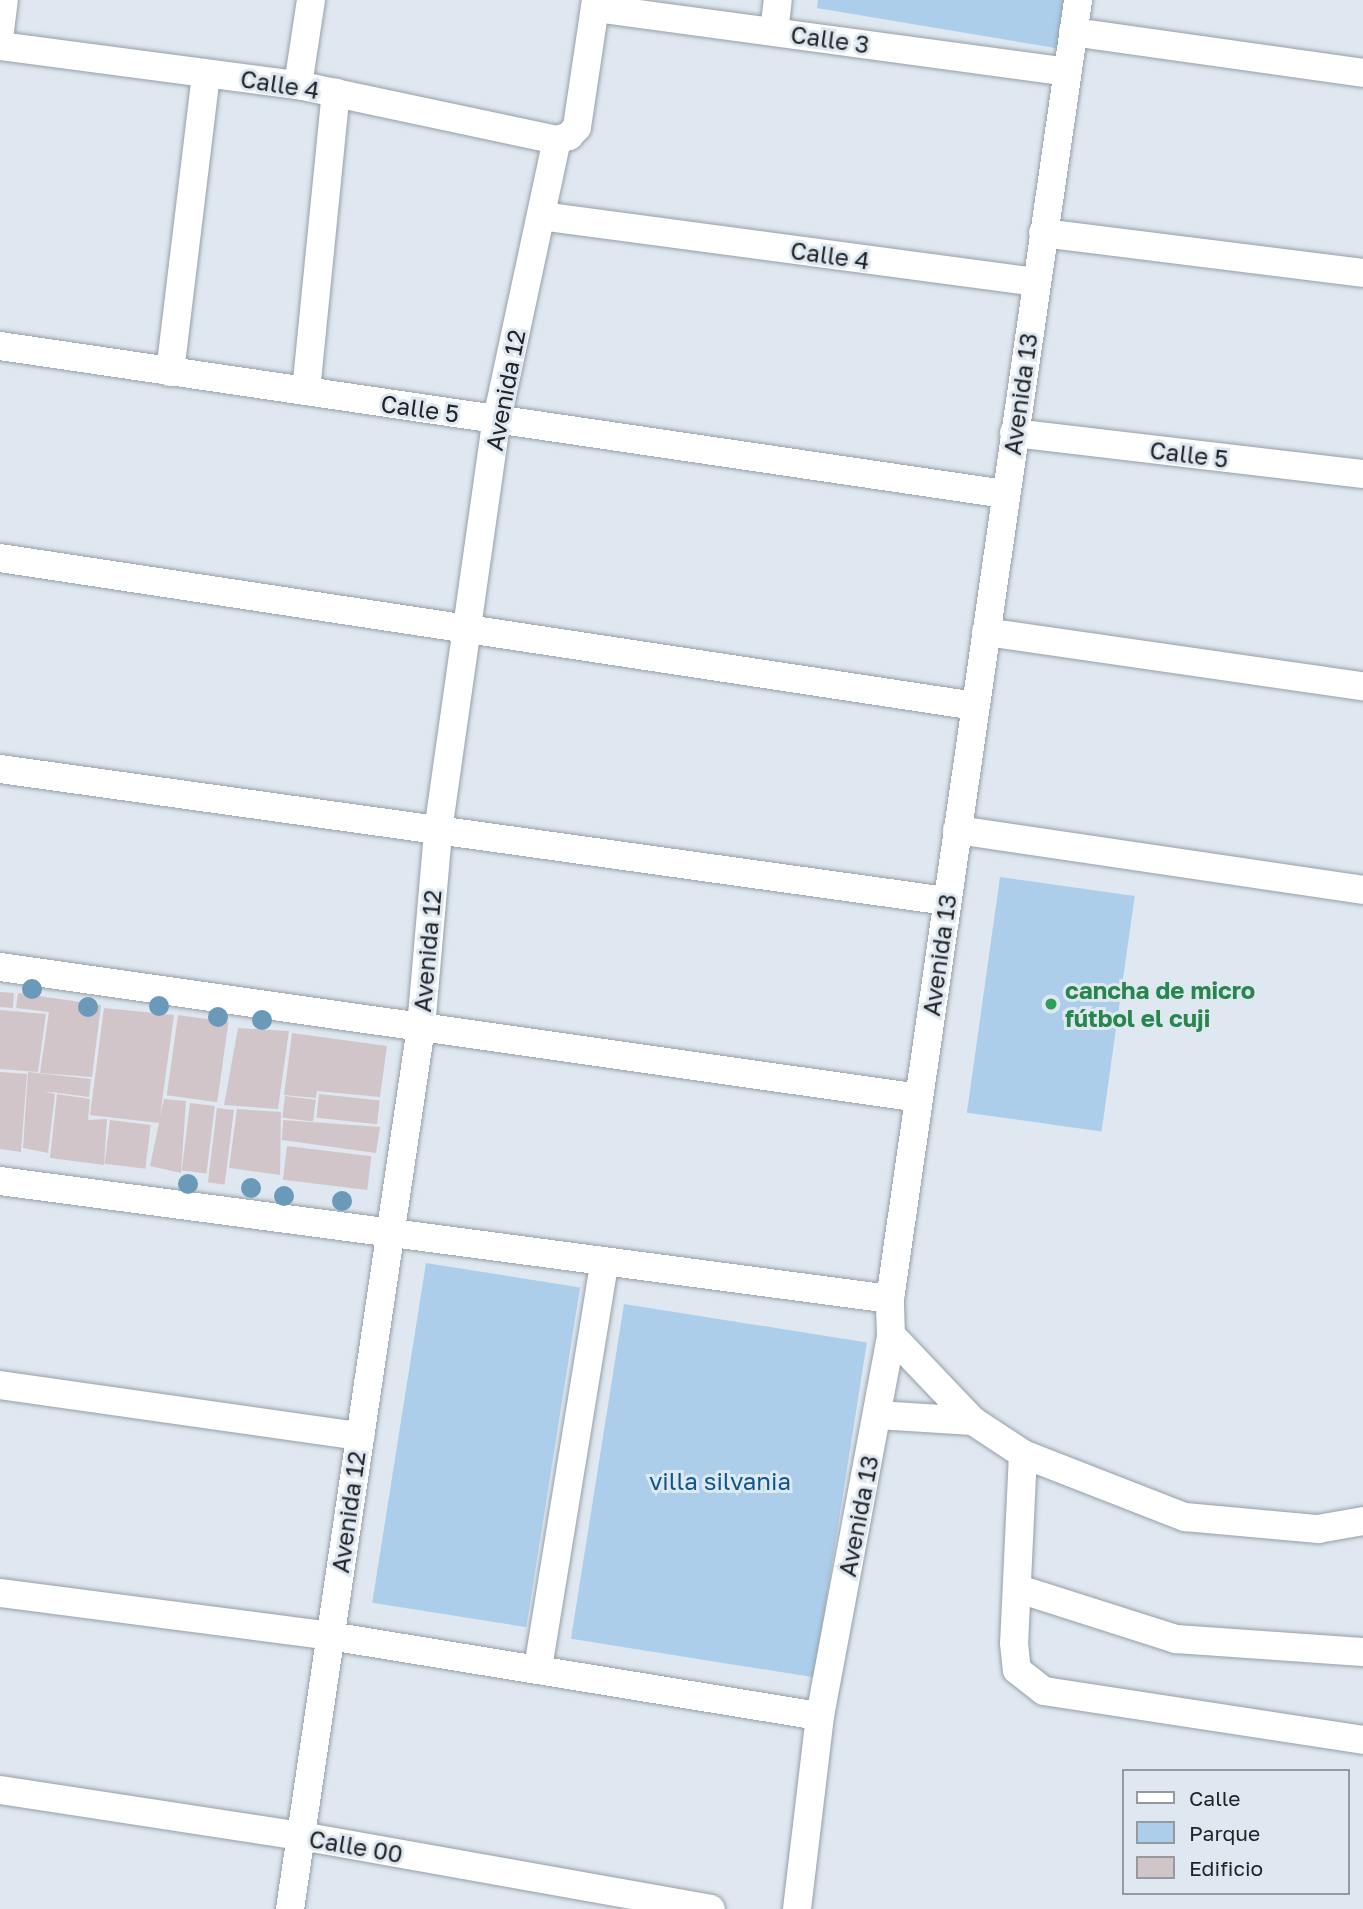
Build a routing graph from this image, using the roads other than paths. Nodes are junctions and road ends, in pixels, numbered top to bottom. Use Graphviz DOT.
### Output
graph roads {
  1 [pos="5,0"];
  2 [pos="311,0"];
  3 [pos="778,0"];
  4 [pos="1077,0"];
  5 [pos="595,4"];
  6 [pos="0,31"];
  7 [pos="774,31"];
  8 [pos="1073,32"];
  9 [pos="0,46"];
  10 [pos="1066,72"];
  11 [pos="1363,73"];
  12 [pos="206,74"];
  13 [pos="299,85"];
  14 [pos="336,93"];
  15 [pos="557,140"];
  16 [pos="541,216"];
  17 [pos="1043,233"];
  18 [pos="1363,273"];
  19 [pos="1036,282"];
  20 [pos="0,346"];
  21 [pos="170,372"];
  22 [pos="306,391"];
  23 [pos="497,419"];
  24 [pos="1014,433"];
  25 [pos="1363,474"];
  26 [pos="1005,494"];
  27 [pos="0,558"];
  28 [pos="464,628"];
  29 [pos="986,632"];
  30 [pos="1363,686"];
  31 [pos="975,706"];
  32 [pos="0,769"];
  33 [pos="957,830"];
  34 [pos="438,831"];
  35 [pos="1363,890"];
  36 [pos="947,901"];
  37 [pos="0,967"];
  38 [pos="421,1027"];
  39 [pos="919,1097"];
  40 [pos="0,1181"];
  41 [pos="390,1232"];
  42 [pos="605,1261"];
  43 [pos="890,1299"];
  44 [pos="891,1335"];
  45 [pos="0,1385"];
  46 [pos="877,1415"];
  47 [pos="973,1421"];
  48 [pos="360,1436"];
  49 [pos="1023,1454"];
  50 [pos="1363,1521"];
  51 [pos="1019,1589"];
  52 [pos="0,1593"];
  53 [pos="330,1636"];
  54 [pos="1363,1652"];
  55 [pos="538,1668"];
  56 [pos="820,1716"];
  57 [pos="1363,1740"];
  58 [pos="0,1790"];
  59 [pos="301,1836"];
  60 [pos="290,1909"];
  61 [pos="711,1909"];
  62 [pos="797,1909"];
  1 -- 6 [label="street"];
  2 -- 13 [label="street"];
  3 -- 7 [label="street"];
  4 -- 8 [label="street, Avenida 13"];
  5 -- 7 [label="street, Calle 3"];
  5 -- 15 [label="street"];
  7 -- 10 [label="street, Calle 3"];
  8 -- 10 [label="street, Avenida 13"];
  8 -- 11 [label="street"];
  9 -- 12 [label="street, Calle 4"];
  10 -- 17 [label="street, Avenida 13"];
  12 -- 13 [label="street, Calle 4"];
  12 -- 21 [label="street"];
  13 -- 14 [label="street, Calle 4"];
  14 -- 15 [label="street, Calle 4"];
  14 -- 22 [label="street"];
  15 -- 16 [label="street, Avenida 12"];
  16 -- 19 [label="street, Calle 4"];
  16 -- 23 [label="street, Avenida 12"];
  17 -- 18 [label="street"];
  17 -- 19 [label="street, Avenida 13"];
  19 -- 24 [label="street, Avenida 13"];
  20 -- 21 [label="street, Calle 5"];
  21 -- 22 [label="street, Calle 5"];
  22 -- 23 [label="street, Calle 5"];
  23 -- 26 [label="street, Calle 5"];
  23 -- 28 [label="street, Avenida 12"];
  24 -- 25 [label="street, Calle 5"];
  24 -- 26 [label="street, Avenida 13"];
  26 -- 29 [label="street, Avenida 13"];
  27 -- 28 [label="street"];
  28 -- 31 [label="street"];
  28 -- 34 [label="street, Avenida 12"];
  29 -- 30 [label="street"];
  29 -- 31 [label="street, Avenida 13"];
  31 -- 33 [label="street, Avenida 13"];
  32 -- 34 [label="street"];
  33 -- 35 [label="street"];
  33 -- 36 [label="street, Avenida 13"];
  34 -- 36 [label="street"];
  34 -- 38 [label="street, Avenida 12"];
  36 -- 39 [label="street, Avenida 13"];
  37 -- 38 [label="street"];
  38 -- 39 [label="street"];
  38 -- 41 [label="street, Avenida 12"];
  39 -- 43 [label="street, Avenida 13"];
  40 -- 41 [label="street"];
  41 -- 42 [label="street"];
  41 -- 48 [label="street, Avenida 12"];
  42 -- 43 [label="street"];
  42 -- 55 [label="street"];
  43 -- 44 [label="street, Avenida 13"];
  44 -- 46 [label="street, Avenida 13"];
  44 -- 47 [label="street"];
  45 -- 48 [label="street"];
  46 -- 47 [label="street"];
  46 -- 56 [label="street, Avenida 13"];
  47 -- 49 [label="street"];
  48 -- 53 [label="street, Avenida 12"];
  49 -- 50 [label="street"];
  49 -- 51 [label="street"];
  51 -- 54 [label="street"];
  51 -- 57 [label="street"];
  52 -- 53 [label="street"];
  53 -- 55 [label="street"];
  53 -- 59 [label="street, Avenida 12"];
  55 -- 56 [label="street"];
  56 -- 62 [label="street, Avenida 13"];
  58 -- 59 [label="street, Calle 00"];
  59 -- 60 [label="street, Avenida 12"];
  59 -- 61 [label="street, Calle 00"];
}
